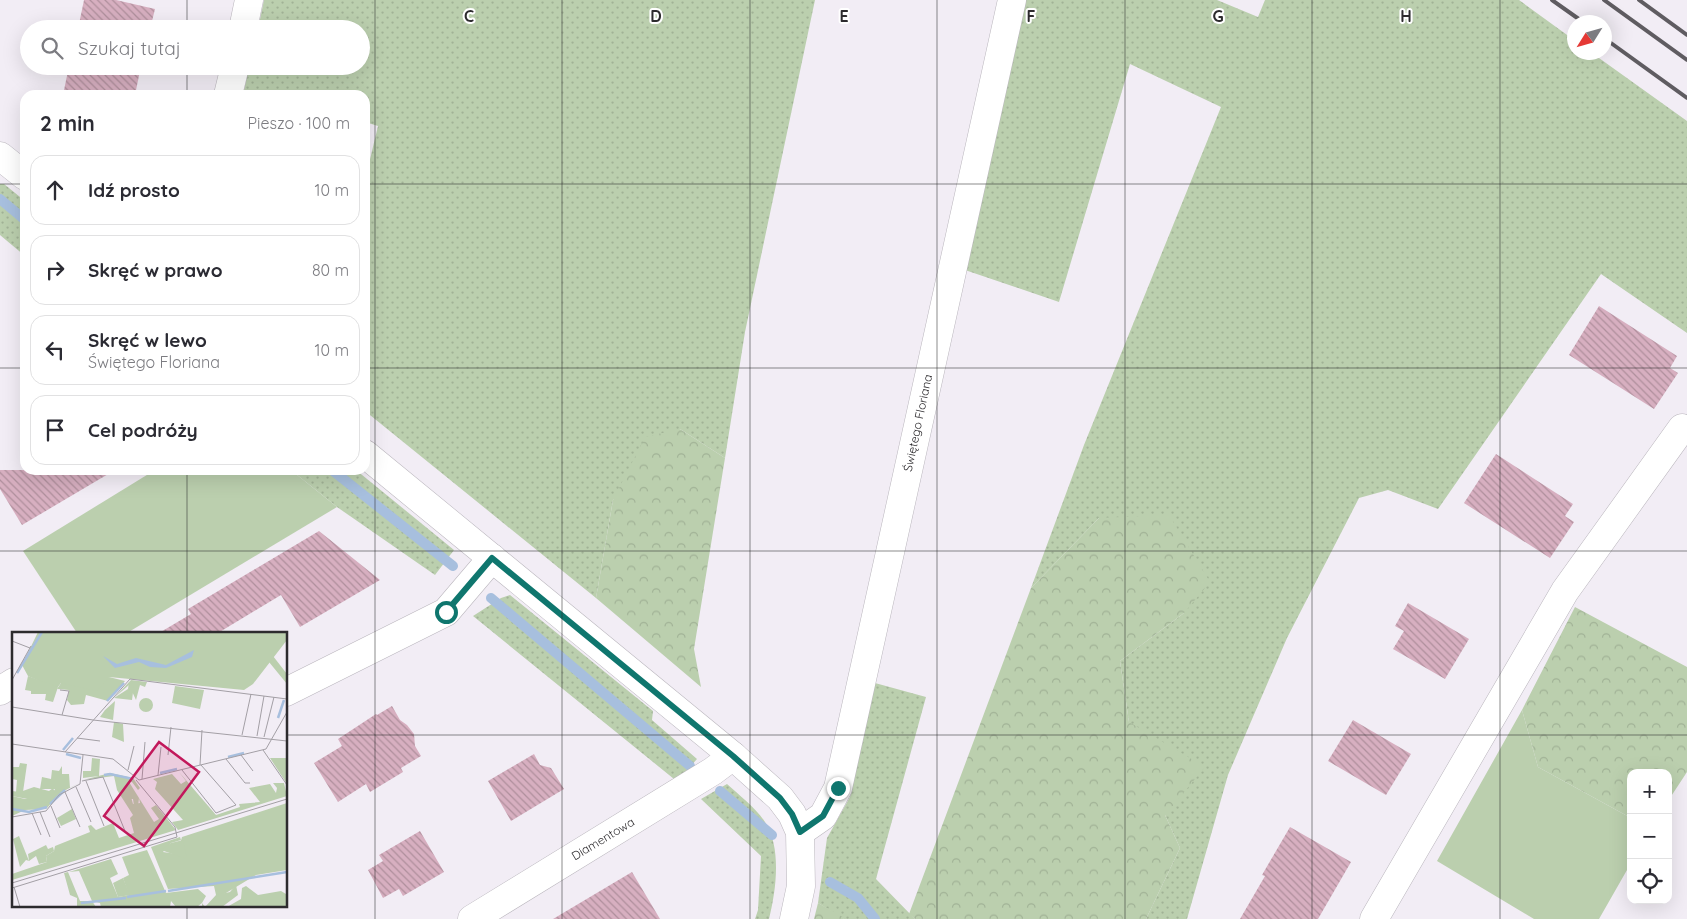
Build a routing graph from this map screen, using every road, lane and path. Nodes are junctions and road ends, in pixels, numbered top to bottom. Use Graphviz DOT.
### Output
graph roads {
  1 [pos="249,0"];
  2 [pos="1012,0"];
  3 [pos="245,20"];
  4 [pos="232,75"];
  5 [pos="229,90"];
  6 [pos="0,156"];
  7 [pos="20,172"];
  8 [pos="1682,428"];
  9 [pos="370,458"];
  10 [pos="492,558"];
  11 [pos="12,683"];
  12 [pos="0,690"];
  13 [pos="288,691"];
  14 [pos="733,756"];
  15 [pos="800,832"];
  16 [pos="472,919"];
  17 [pos="794,919"];
  18 [pos="1374,919"];
  1 -- 3 [label="street"];
  2 -- 15 [label="street, Świętego Floriana"];
  4 -- 5 [label="street"];
  6 -- 7 [label="street"];
  8 -- 18 [label="street"];
  9 -- 10 [label="street"];
  10 -- 13 [label="street"];
  10 -- 14 [label="street"];
  11 -- 12 [label="street"];
  14 -- 15 [label="street"];
  14 -- 16 [label="street, Diamentowa"];
  15 -- 17 [label="street"];
}
